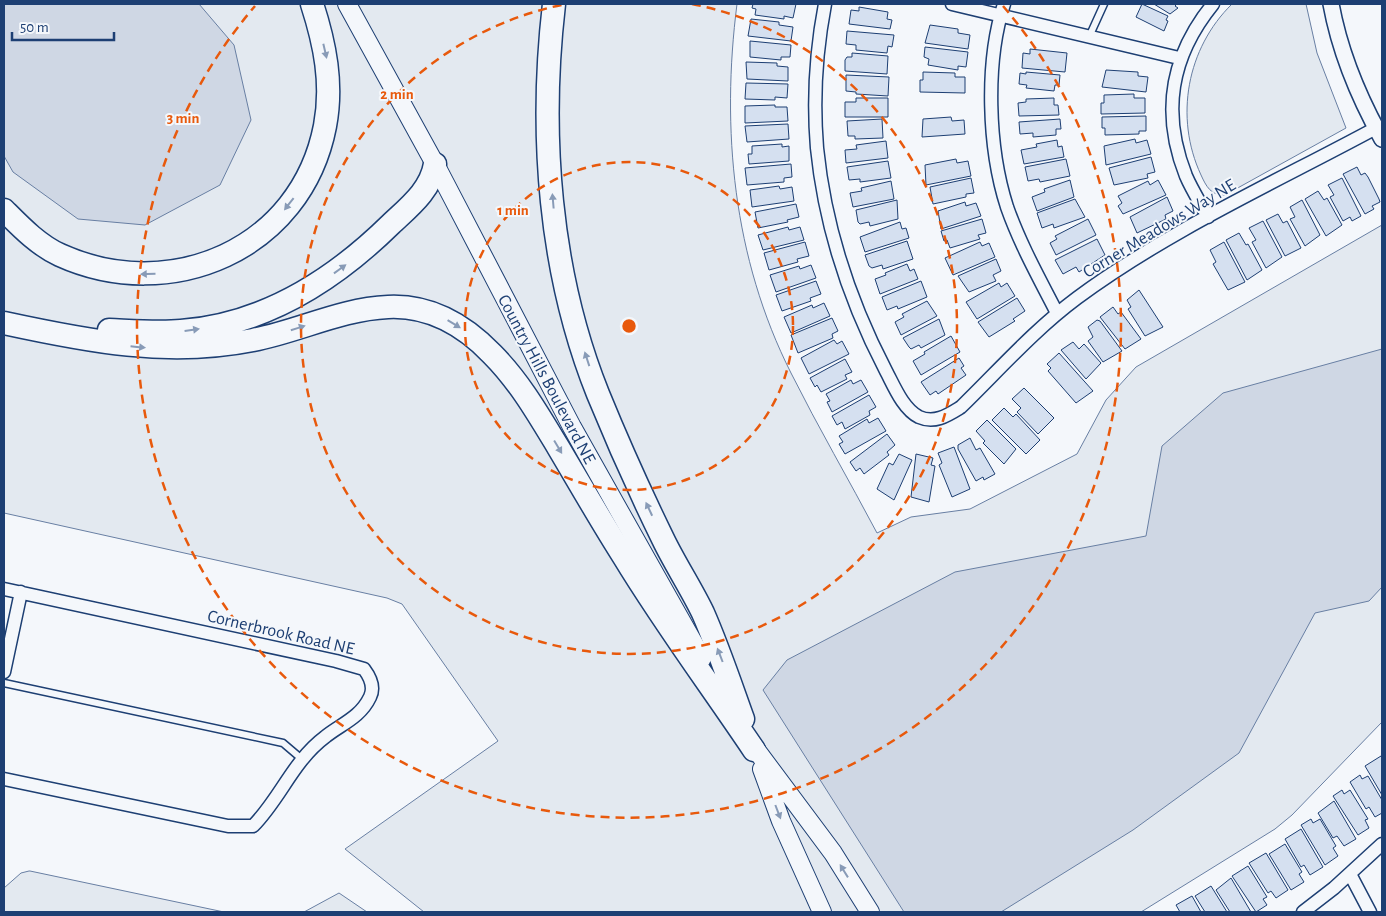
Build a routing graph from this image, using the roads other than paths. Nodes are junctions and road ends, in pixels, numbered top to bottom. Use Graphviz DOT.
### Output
graph roads {
  1 [pos="312,4"];
  2 [pos="347,4"];
  3 [pos="554,4"];
  4 [pos="824,4"];
  5 [pos="952,4"];
  6 [pos="1104,4"];
  7 [pos="1213,4"];
  8 [pos="1331,4"];
  9 [pos="1002,10"];
  10 [pos="1089,37"];
  11 [pos="1179,58"];
  12 [pos="1379,134"];
  13 [pos="435,164"];
  14 [pos="4,210"];
  15 [pos="1208,217"];
  16 [pos="1057,314"];
  17 [pos="4,318"];
  18 [pos="4,323"];
  19 [pos="4,589"];
  20 [pos="21,592"];
  21 [pos="4,672"];
  22 [pos="4,683"];
  23 [pos="754,750"];
  24 [pos="303,760"];
  25 [pos="4,779"];
  26 [pos="1382,844"];
  27 [pos="1350,874"];
  28 [pos="822,912"];
  29 [pos="870,912"];
  30 [pos="1303,912"];
  31 [pos="1370,912"];
  1 -- 14 [label="highway, one-way"];
  2 -- 13 [label="main road, Country Hills Boulevard NE"];
  23 -- 3 [label="highway, one-way"];
  4 -- 16 [label="street, Corner Meadows Way NE"];
  5 -- 9 [label="street"];
  6 -- 10 [label="lane"];
  7 -- 11 [label="street"];
  8 -- 12 [label="street"];
  9 -- 10 [label="street"];
  9 -- 16 [label="street"];
  10 -- 11 [label="street"];
  11 -- 15 [label="street"];
  12 -- 15 [label="street, Corner Meadows Way NE"];
  17 -- 13 [label="highway, one-way"];
  13 -- 23 [label="main road, Country Hills Boulevard NE"];
  15 -- 16 [label="street, Corner Meadows Way NE"];
  18 -- 23 [label="highway, one-way"];
  19 -- 20 [label="street, Cornerbrook Road NE"];
  20 -- 21 [label="street"];
  20 -- 24 [label="street, Cornerbrook Road NE"];
  22 -- 24 [label="lane"];
  23 -- 28 [label="main road, Country Hills Boulevard NE, one-way"];
  29 -- 23 [label="main road, Country Hills Boulevard NE, one-way"];
  24 -- 25 [label="street, Cornerbrook Road NE"];
  26 -- 27 [label="street"];
  27 -- 30 [label="street"];
  27 -- 31 [label="street"];
}
